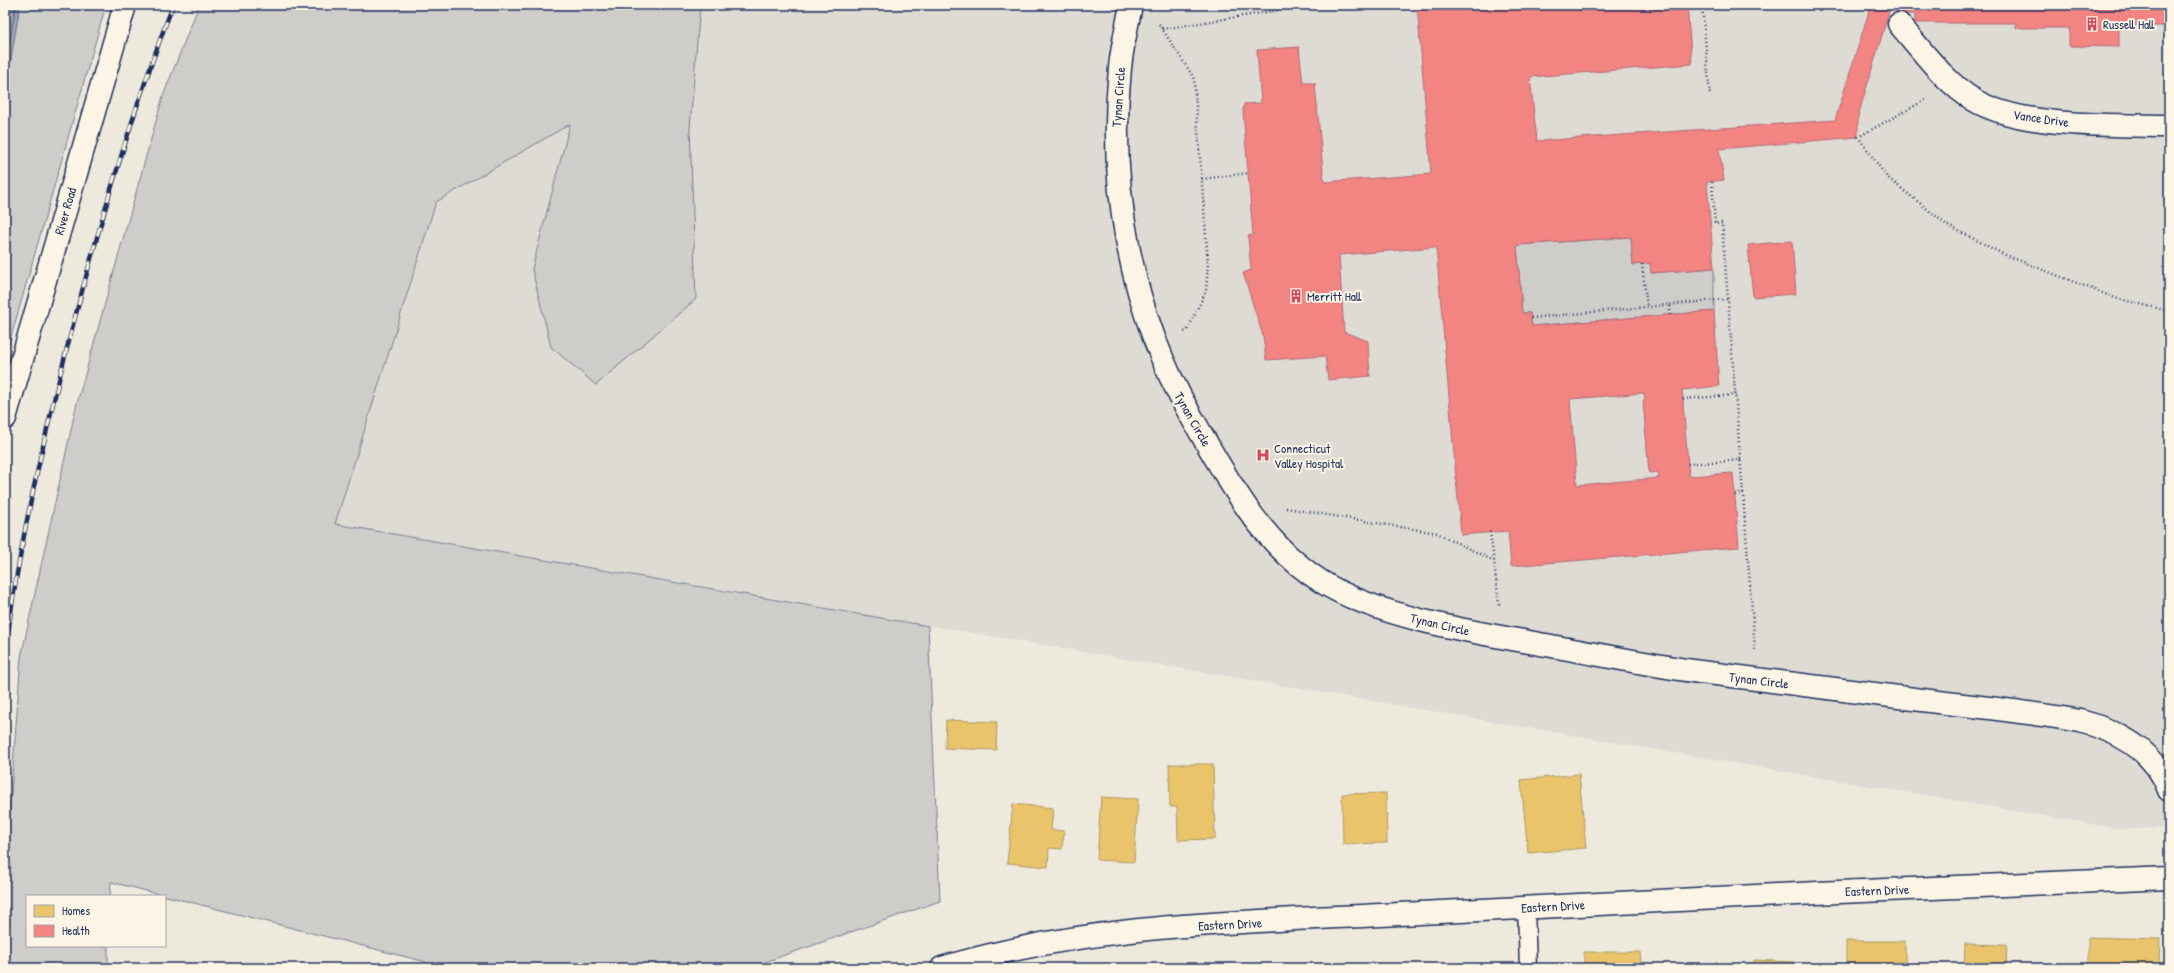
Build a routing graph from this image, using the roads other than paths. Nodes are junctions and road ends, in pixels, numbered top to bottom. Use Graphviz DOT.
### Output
graph roads {
  1 [pos="126,5"];
  2 [pos="1131,5"];
  3 [pos="1899,24"];
  4 [pos="2169,126"];
  5 [pos="5,418"];
  6 [pos="2169,790"];
  7 [pos="2169,878"];
  8 [pos="1526,907"];
  9 [pos="942,968"];
  10 [pos="1528,968"];
  1 -- 5 [label="street, River Road"];
  2 -- 6 [label="street, Tynan Circle"];
  3 -- 4 [label="street, Vance Drive"];
  7 -- 8 [label="street, Eastern Drive"];
  8 -- 9 [label="street, Eastern Drive"];
  8 -- 10 [label="lane"];
}
